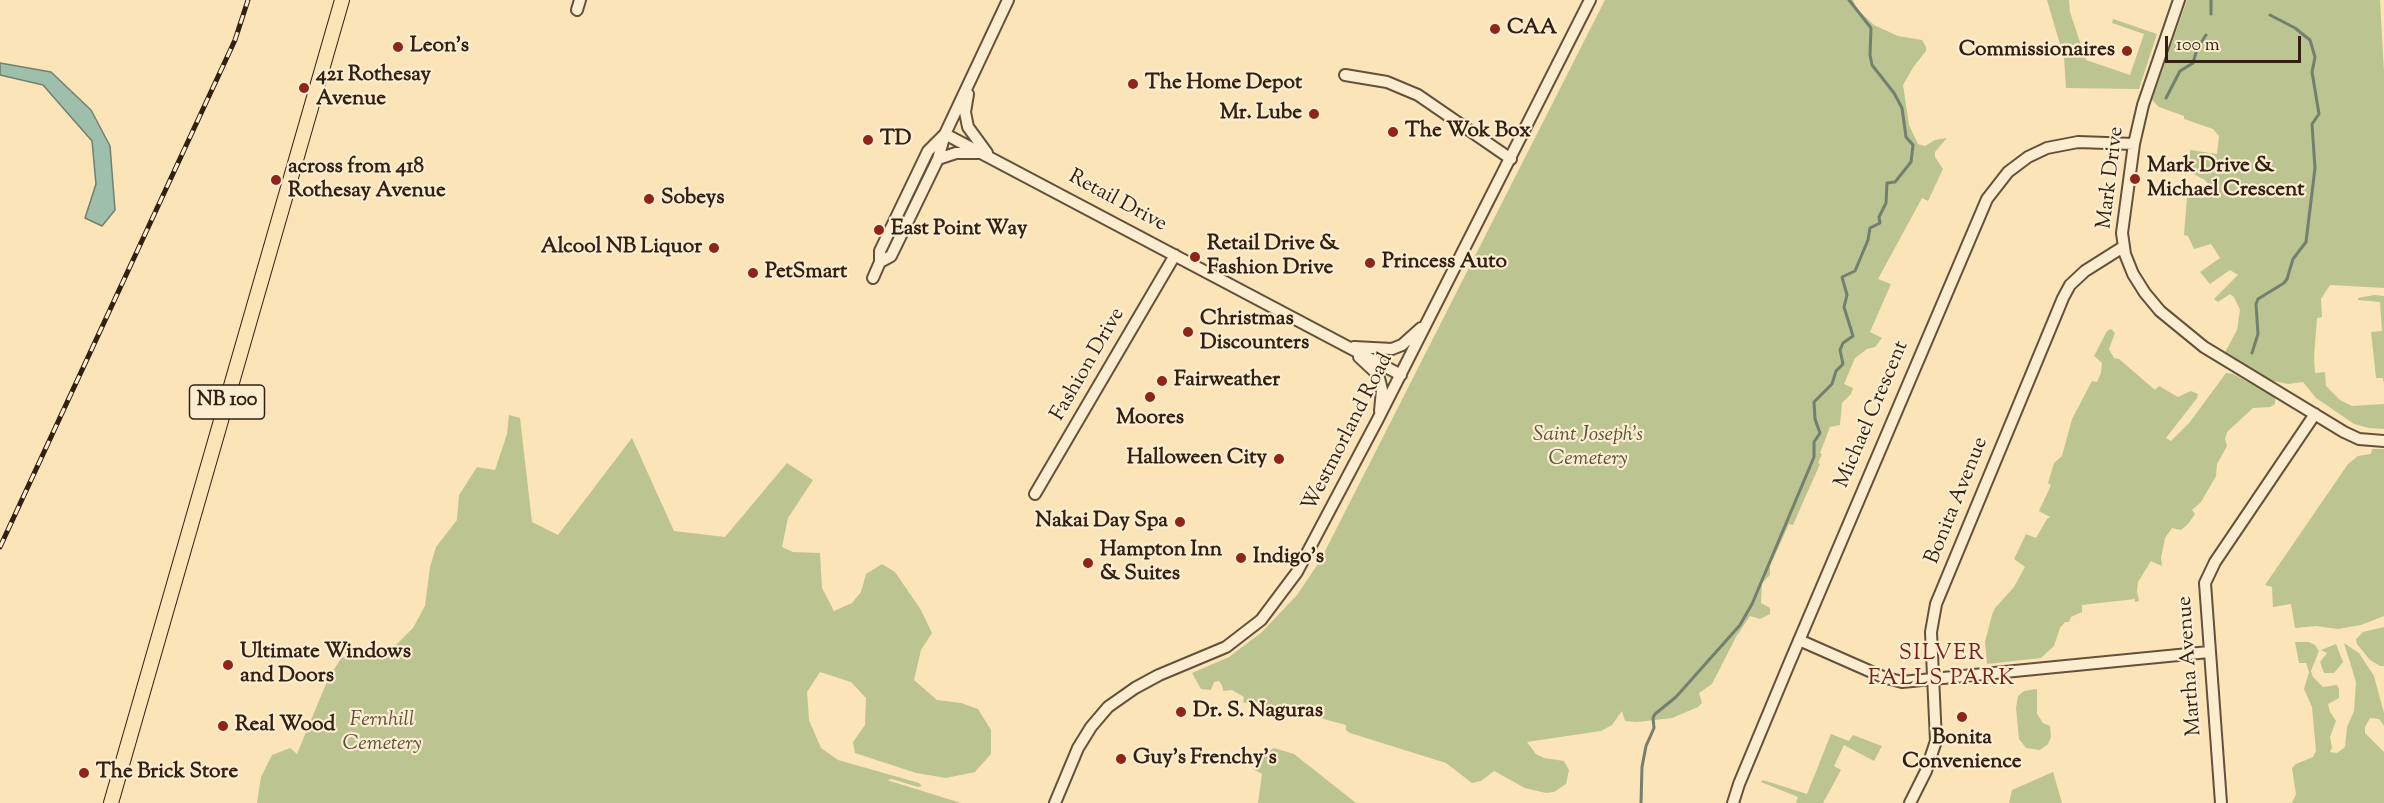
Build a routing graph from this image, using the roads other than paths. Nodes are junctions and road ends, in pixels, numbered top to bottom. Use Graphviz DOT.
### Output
graph roads {
  1 [pos="342,0"];
  2 [pos="1008,0"];
  3 [pos="1590,0"];
  4 [pos="2179,0"];
  5 [pos="1345,75"];
  6 [pos="969,83"];
  7 [pos="945,134"];
  8 [pos="2134,144"];
  9 [pos="989,155"];
  10 [pos="938,159"];
  11 [pos="1511,159"];
  12 [pos="2123,247"];
  13 [pos="1175,255"];
  14 [pos="880,262"];
  15 [pos="873,278"];
  16 [pos="1429,320"];
  17 [pos="1348,347"];
  18 [pos="1401,375"];
  19 [pos="2315,414"];
  20 [pos="1378,419"];
  21 [pos="2384,441"];
  22 [pos="1035,494"];
  23 [pos="1799,639"];
  24 [pos="2209,652"];
  25 [pos="1933,680"];
  26 [pos="111,803"];
  27 [pos="1055,803"];
  28 [pos="1733,803"];
  29 [pos="1910,803"];
  30 [pos="2221,803"];
  1 -- 26 [label="main road, NB 100"];
  2 -- 6 [label="street"];
  3 -- 11 [label="street, Westmorland Road"];
  4 -- 8 [label="street, Mark Drive"];
  5 -- 11 [label="street"];
  6 -- 7 [label="street"];
  6 -- 9 [label="street"];
  7 -- 9 [label="street, Retail Drive"];
  7 -- 10 [label="street"];
  7 -- 14 [label="street"];
  8 -- 12 [label="street, Mark Drive"];
  8 -- 23 [label="street, Michael Crescent"];
  9 -- 10 [label="street"];
  9 -- 13 [label="street, Retail Drive"];
  10 -- 14 [label="street"];
  11 -- 16 [label="street, Westmorland Road"];
  12 -- 19 [label="street, Mark Drive"];
  12 -- 25 [label="street, Bonita Avenue"];
  13 -- 17 [label="street, Retail Drive"];
  13 -- 22 [label="street, Fashion Drive"];
  14 -- 15 [label="street"];
  16 -- 17 [label="street"];
  16 -- 18 [label="street, Westmorland Road"];
  17 -- 18 [label="street, Retail Drive"];
  17 -- 20 [label="street"];
  18 -- 20 [label="street, Westmorland Road"];
  19 -- 21 [label="street, Mark Drive"];
  19 -- 24 [label="street, Martha Avenue"];
  20 -- 27 [label="street, Westmorland Road"];
  23 -- 25 [label="street"];
  23 -- 28 [label="street, Michael Crescent"];
  24 -- 25 [label="street"];
  24 -- 30 [label="street, Martha Avenue"];
  25 -- 29 [label="street, Bonita Avenue"];
}
